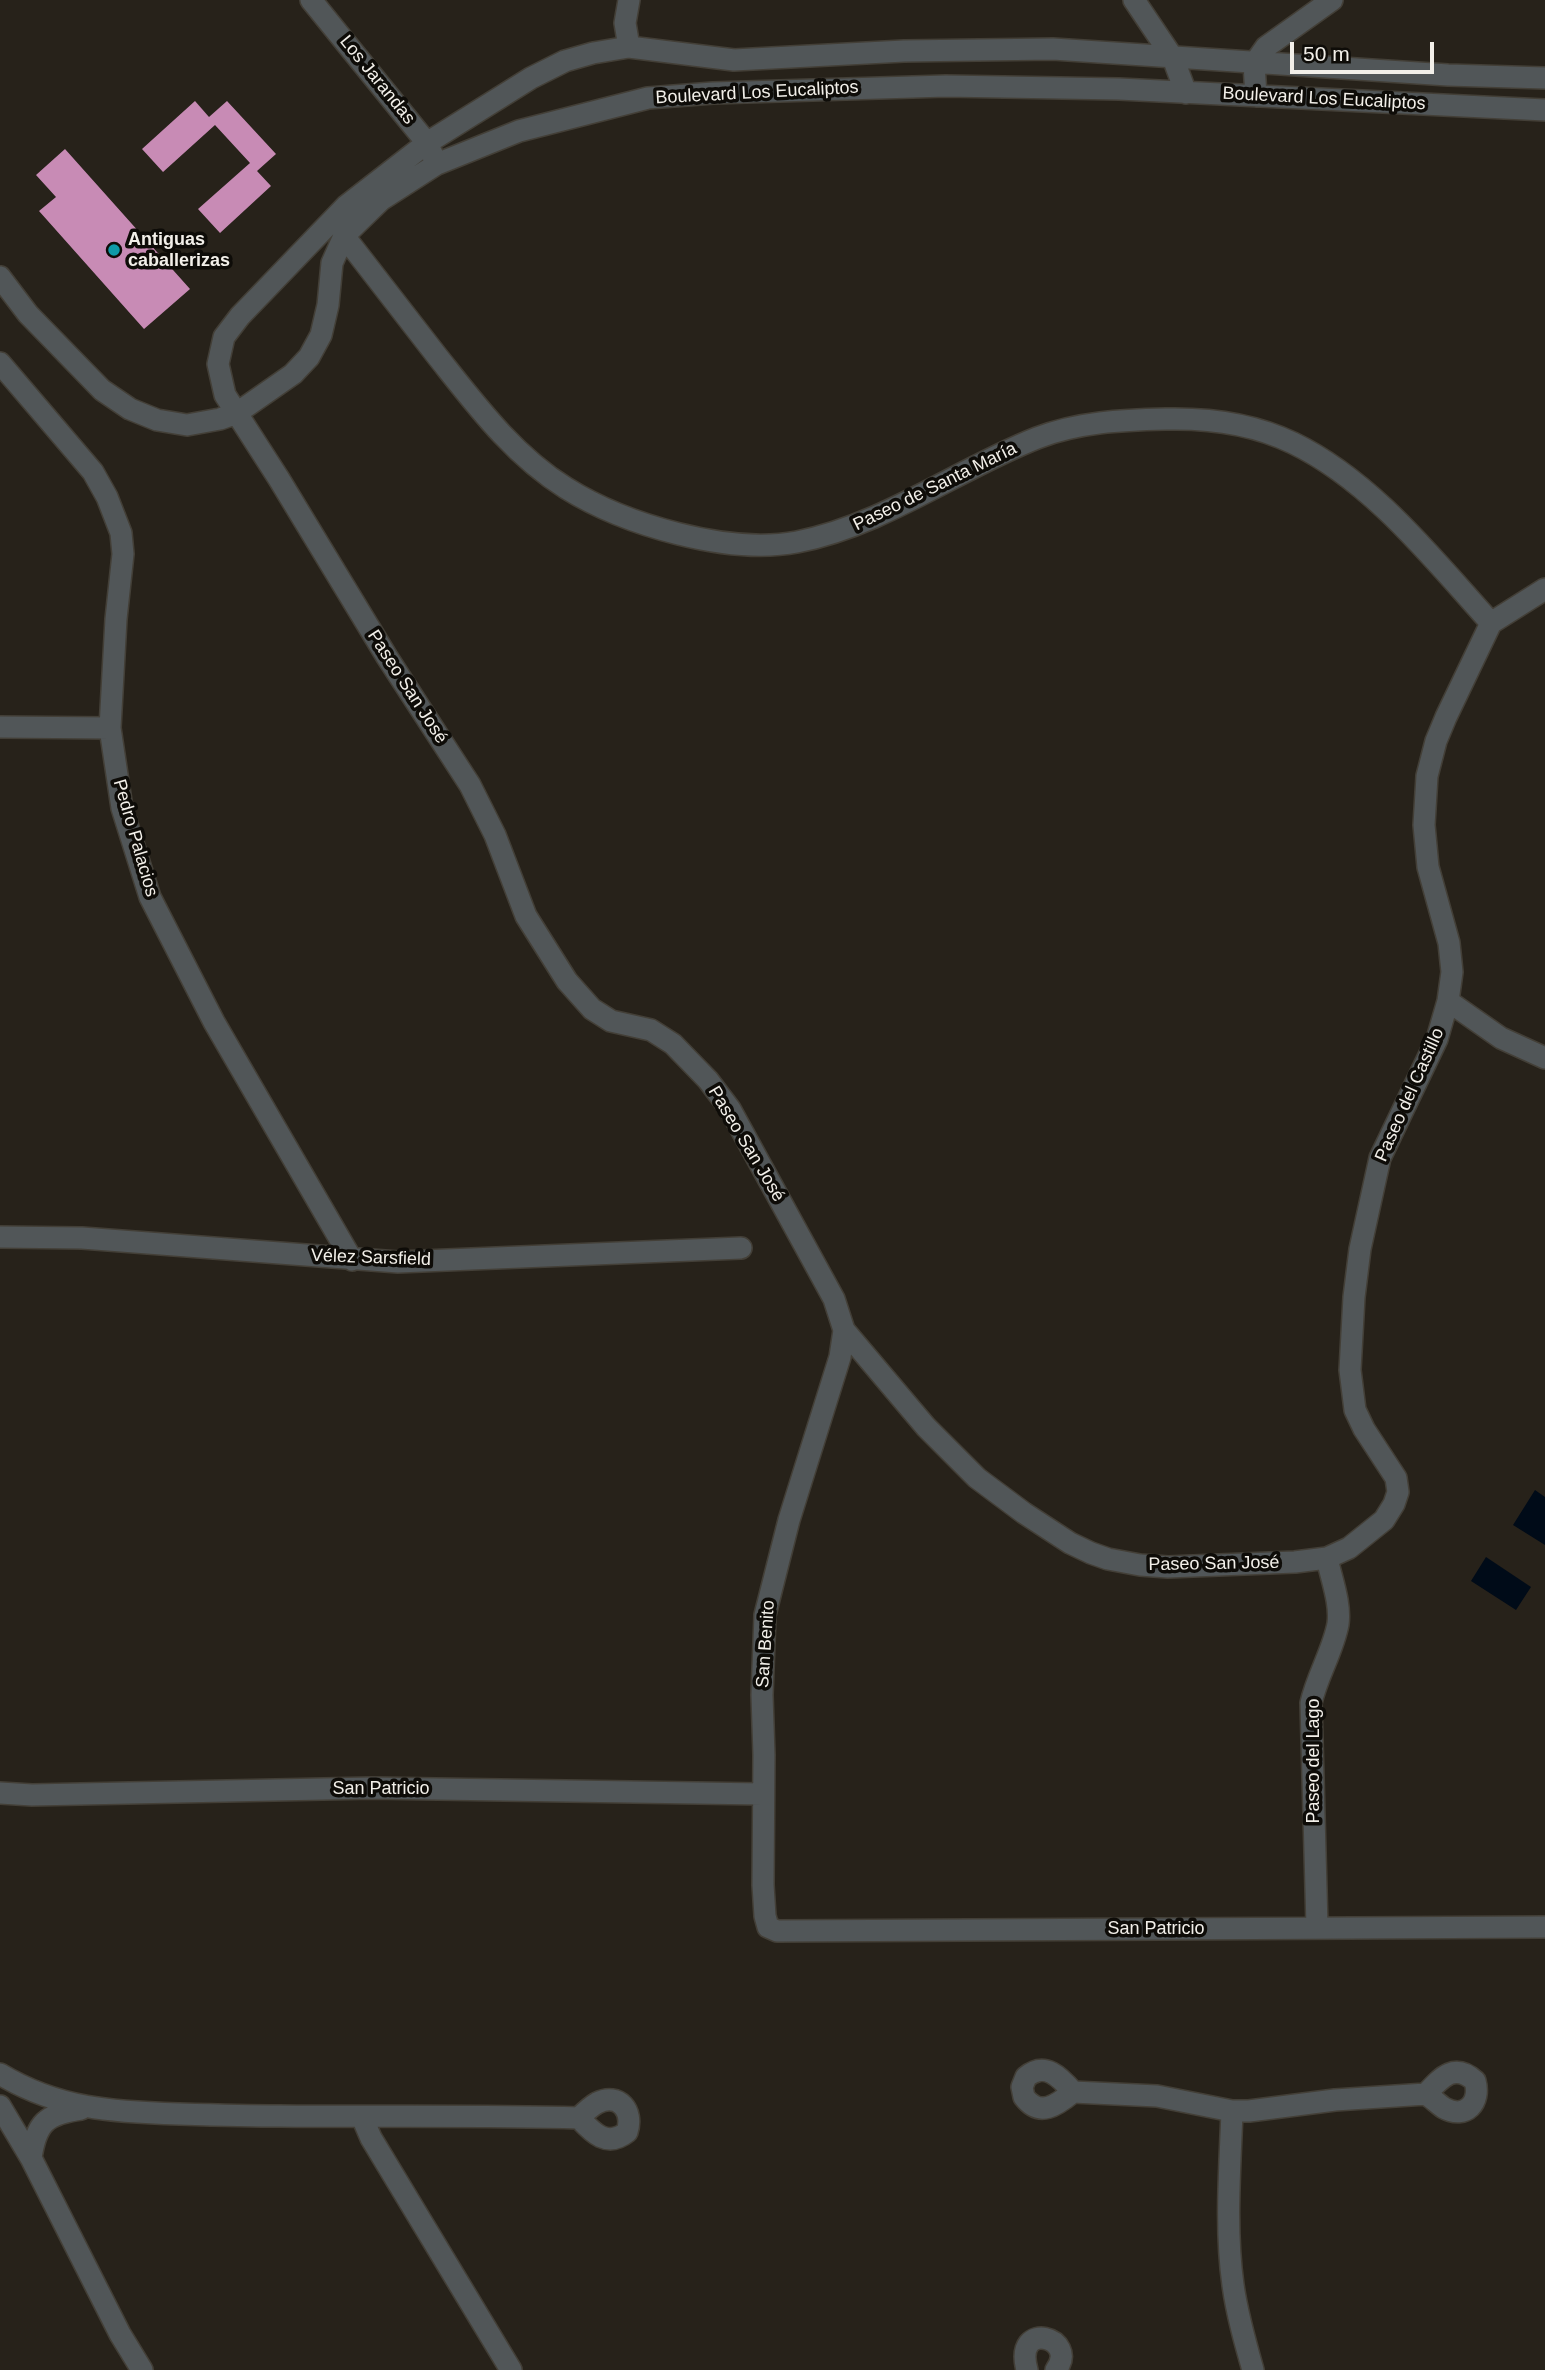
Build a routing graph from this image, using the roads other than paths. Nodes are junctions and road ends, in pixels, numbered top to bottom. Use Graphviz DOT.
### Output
graph roads {
  1 [pos="311,0"];
  2 [pos="629,0"];
  3 [pos="1134,0"];
  4 [pos="1332,0"];
  5 [pos="629,47"];
  6 [pos="1173,58"];
  7 [pos="1254,64"];
  8 [pos="1545,78"];
  9 [pos="1186,93"];
  10 [pos="1256,96"];
  11 [pos="1545,110"];
  12 [pos="427,143"];
  13 [pos="437,164"];
  14 [pos="344,236"];
  15 [pos="0,276"];
  16 [pos="0,363"];
  17 [pos="237,412"];
  18 [pos="1545,589"];
  19 [pos="1491,622"];
  20 [pos="0,727"];
  21 [pos="110,728"];
  22 [pos="1448,1000"];
  23 [pos="1545,1058"];
  24 [pos="0,1237"];
  25 [pos="741,1248"];
  26 [pos="352,1259"];
  27 [pos="844,1330"];
  28 [pos="1327,1558"];
  29 [pos="0,1793"];
  30 [pos="762,1794"];
  31 [pos="768,1927"];
  32 [pos="1317,1927"];
  33 [pos="1545,1927"];
  34 [pos="0,2074"];
  35 [pos="1073,2092"];
  36 [pos="1426,2094"];
  37 [pos="0,2106"];
  38 [pos="86,2108"];
  39 [pos="1232,2110"];
  40 [pos="362,2117"];
  41 [pos="579,2118"];
  42 [pos="32,2158"];
  43 [pos="142,2370"];
  44 [pos="511,2370"];
  45 [pos="1027,2370"];
  46 [pos="1056,2370"];
  47 [pos="1253,2370"];
  1 -- 12 [label="street, Los Jarandas"];
  2 -- 5 [label="street"];
  3 -- 6 [label="street"];
  4 -- 7 [label="street"];
  5 -- 6 [label="street, Boulevard Los Eucaliptos"];
  5 -- 12 [label="street, Boulevard Los Eucaliptos"];
  6 -- 7 [label="street, Boulevard Los Eucaliptos"];
  6 -- 9 [label="street"];
  7 -- 8 [label="street, Boulevard Los Eucaliptos"];
  7 -- 10 [label="street"];
  9 -- 10 [label="street, Boulevard Los Eucaliptos"];
  9 -- 13 [label="street, Boulevard Los Eucaliptos"];
  10 -- 11 [label="street, Boulevard Los Eucaliptos"];
  12 -- 13 [label="street, Los Jarandas"];
  12 -- 17 [label="street, Boulevard Los Eucaliptos"];
  13 -- 14 [label="street, Boulevard Los Eucaliptos"];
  14 -- 17 [label="street, Boulevard Los Eucaliptos"];
  14 -- 19 [label="street, Paseo de Santa María"];
  15 -- 17 [label="street"];
  16 -- 21 [label="street, Pedro Palacios"];
  17 -- 27 [label="street, Paseo San José"];
  18 -- 19 [label="street"];
  19 -- 22 [label="street, Paseo del Castillo"];
  20 -- 21 [label="street"];
  21 -- 26 [label="street, Pedro Palacios"];
  22 -- 23 [label="street"];
  22 -- 28 [label="street, Paseo del Castillo"];
  24 -- 26 [label="street, Vélez Sarsfield"];
  25 -- 26 [label="street, Vélez Sarsfield"];
  27 -- 28 [label="street, Paseo San José"];
  27 -- 30 [label="street, San Benito"];
  28 -- 32 [label="street, Paseo del Lago"];
  29 -- 30 [label="street, San Patricio"];
  30 -- 31 [label="street, San Benito"];
  31 -- 32 [label="street, San Patricio"];
  32 -- 33 [label="street, San Patricio"];
  34 -- 38 [label="street"];
  35 -- 39 [label="street"];
  36 -- 39 [label="street"];
  37 -- 42 [label="street"];
  38 -- 40 [label="street"];
  38 -- 42 [label="street"];
  39 -- 47 [label="street"];
  40 -- 41 [label="street"];
  40 -- 44 [label="street"];
  42 -- 43 [label="street"];
  45 -- 46 [label="street"];
}
